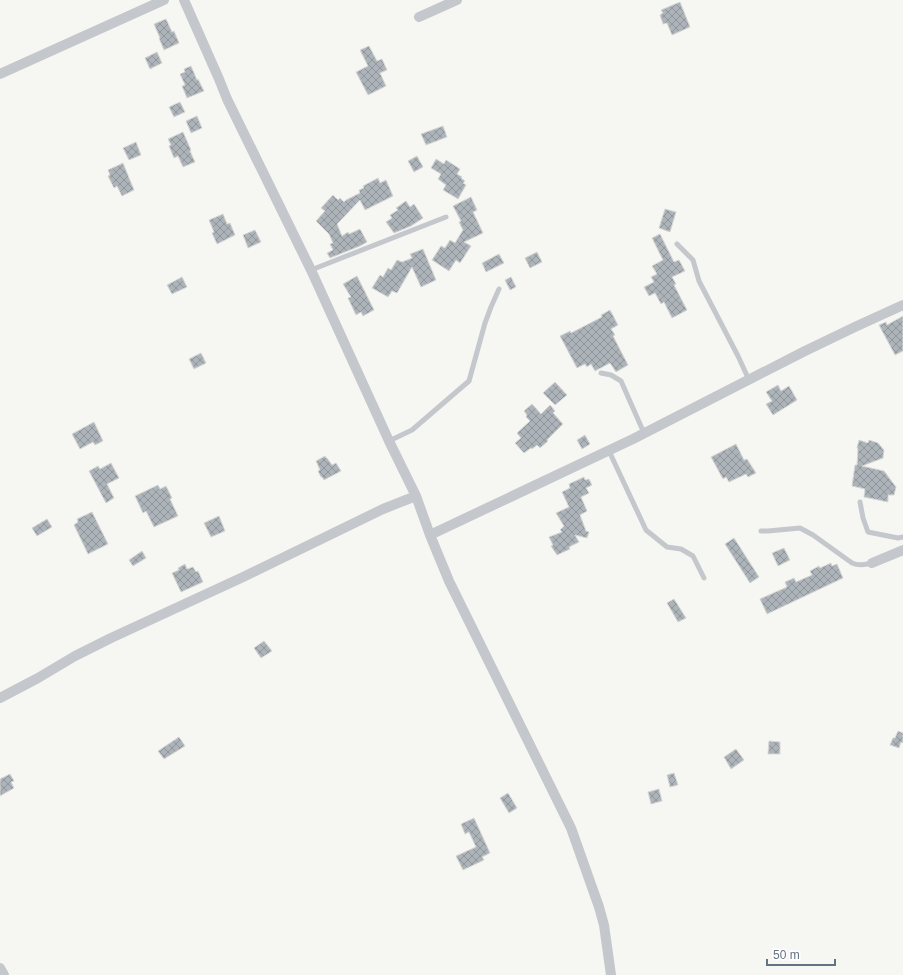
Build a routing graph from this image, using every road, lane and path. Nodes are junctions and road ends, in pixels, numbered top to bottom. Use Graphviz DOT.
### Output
graph roads {
  1 [pos="164,0"];
  2 [pos="184,0"];
  3 [pos="457,0"];
  4 [pos="419,18"];
  5 [pos="0,74"];
  6 [pos="446,217"];
  7 [pos="677,244"];
  8 [pos="310,270"];
  9 [pos="499,289"];
  10 [pos="903,305"];
  11 [pos="601,373"];
  12 [pos="749,380"];
  13 [pos="644,434"];
  14 [pos="389,442"];
  15 [pos="609,450"];
  16 [pos="416,496"];
  17 [pos="860,502"];
  18 [pos="760,531"];
  19 [pos="430,535"];
  20 [pos="903,537"];
  21 [pos="903,550"];
  22 [pos="872,563"];
  23 [pos="704,578"];
  24 [pos="0,698"];
  25 [pos="0,968"];
  26 [pos="4,975"];
  27 [pos="611,975"];
  1 -- 5 [label="street"];
  2 -- 8 [label="street"];
  3 -- 4 [label="street"];
  6 -- 8 [label="lane"];
  7 -- 12 [label="lane"];
  8 -- 14 [label="street"];
  9 -- 14 [label="lane"];
  10 -- 12 [label="street"];
  11 -- 13 [label="lane"];
  12 -- 13 [label="street"];
  13 -- 15 [label="street"];
  14 -- 16 [label="street"];
  15 -- 19 [label="street"];
  15 -- 23 [label="lane"];
  16 -- 19 [label="street"];
  16 -- 24 [label="street"];
  17 -- 20 [label="lane"];
  18 -- 22 [label="lane"];
  19 -- 27 [label="street"];
  21 -- 22 [label="street"];
  25 -- 26 [label="street"];
}
